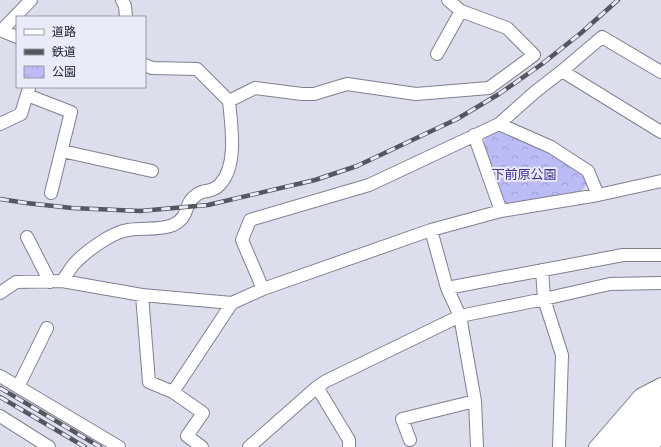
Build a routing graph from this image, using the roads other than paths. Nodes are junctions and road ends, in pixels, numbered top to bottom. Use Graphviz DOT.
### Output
graph roads {
  1 [pos="31,0"];
  2 [pos="122,0"];
  3 [pos="448,0"];
  4 [pos="462,11"];
  5 [pos="126,16"];
  6 [pos="1,30"];
  7 [pos="16,37"];
  8 [pos="437,54"];
  9 [pos="146,65"];
  10 [pos="562,71"];
  11 [pos="661,72"];
  12 [pos="28,91"];
  13 [pos="229,100"];
  14 [pos="0,124"];
  15 [pos="499,124"];
  16 [pos="661,132"];
  17 [pos="474,135"];
  18 [pos="62,151"];
  19 [pos="152,171"];
  20 [pos="661,181"];
  21 [pos="51,193"];
  22 [pos="598,195"];
  23 [pos="501,211"];
  24 [pos="432,230"];
  25 [pos="27,237"];
  26 [pos="661,255"];
  27 [pos="542,270"];
  28 [pos="56,281"];
  29 [pos="661,283"];
  30 [pos="447,288"];
  31 [pos="263,289"];
  32 [pos="0,293"];
  33 [pos="142,295"];
  34 [pos="544,300"];
  35 [pos="232,303"];
  36 [pos="460,316"];
  37 [pos="47,328"];
  38 [pos="0,376"];
  39 [pos="661,384"];
  40 [pos="18,387"];
  41 [pos="316,387"];
  42 [pos="173,392"];
  43 [pos="661,393"];
  44 [pos="475,401"];
  45 [pos="0,416"];
  46 [pos="661,418"];
  47 [pos="661,436"];
  48 [pos="410,440"];
  49 [pos="49,447"];
  50 [pos="119,447"];
  51 [pos="202,447"];
  52 [pos="249,447"];
  53 [pos="350,447"];
  54 [pos="477,447"];
  55 [pos="559,447"];
  56 [pos="595,447"];
  57 [pos="612,447"];
  58 [pos="635,447"];
  59 [pos="652,447"];
  1 -- 6 [label="street"];
  2 -- 5 [label="street"];
  3 -- 4 [label="street"];
  4 -- 8 [label="street"];
  4 -- 13 [label="street"];
  6 -- 7 [label="street"];
  9 -- 13 [label="street"];
  10 -- 11 [label="street"];
  10 -- 15 [label="street"];
  10 -- 16 [label="street"];
  12 -- 14 [label="street"];
  12 -- 18 [label="street"];
  13 -- 28 [label="street"];
  15 -- 17 [label="street"];
  15 -- 22 [label="street"];
  17 -- 23 [label="street"];
  17 -- 31 [label="street"];
  18 -- 19 [label="street"];
  18 -- 21 [label="street"];
  20 -- 22 [label="street"];
  22 -- 23 [label="street"];
  23 -- 24 [label="street"];
  24 -- 30 [label="street"];
  24 -- 31 [label="street"];
  25 -- 28 [label="street"];
  26 -- 27 [label="street"];
  27 -- 30 [label="street"];
  27 -- 34 [label="street"];
  28 -- 32 [label="street"];
  28 -- 33 [label="street"];
  29 -- 34 [label="street"];
  30 -- 36 [label="street"];
  31 -- 35 [label="street"];
  33 -- 35 [label="street"];
  33 -- 42 [label="street"];
  34 -- 36 [label="street"];
  34 -- 55 [label="street"];
  35 -- 42 [label="street"];
  36 -- 41 [label="street"];
  36 -- 44 [label="street"];
  37 -- 40 [label="street"];
  38 -- 40 [label="street"];
  39 -- 56 [label="street"];
  40 -- 50 [label="street"];
  41 -- 52 [label="street"];
  41 -- 53 [label="street"];
  42 -- 51 [label="street"];
  43 -- 57 [label="highway"];
  44 -- 48 [label="street"];
  44 -- 54 [label="street"];
  45 -- 49 [label="street"];
  46 -- 58 [label="highway"];
  47 -- 59 [label="street"];
}
